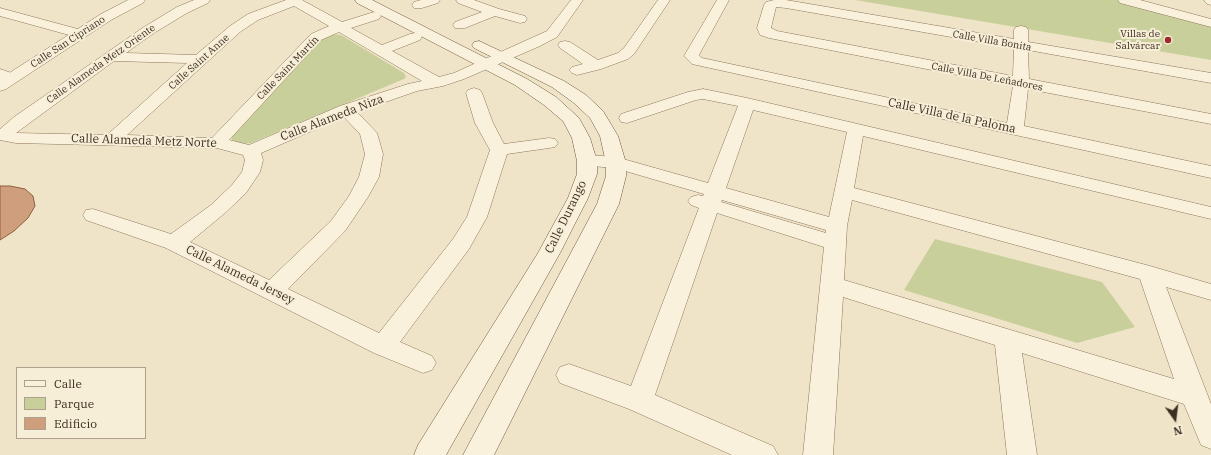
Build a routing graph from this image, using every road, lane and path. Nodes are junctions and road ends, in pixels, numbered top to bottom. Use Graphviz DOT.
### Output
graph roads {
  1 [pos="133,0"];
  2 [pos="204,0"];
  3 [pos="390,0"];
  4 [pos="434,0"];
  5 [pos="462,0"];
  6 [pos="577,0"];
  7 [pos="661,0"];
  8 [pos="723,0"];
  9 [pos="1125,0"];
  10 [pos="1148,0"];
  11 [pos="294,1"];
  12 [pos="418,5"];
  13 [pos="368,8"];
  14 [pos="0,12"];
  15 [pos="494,12"];
  16 [pos="1211,16"];
  17 [pos="520,19"];
  18 [pos="1211,23"];
  19 [pos="460,25"];
  20 [pos="340,27"];
  21 [pos="1021,30"];
  22 [pos="765,32"];
  23 [pos="80,34"];
  24 [pos="415,37"];
  25 [pos="565,45"];
  26 [pos="1022,46"];
  27 [pos="380,51"];
  28 [pos="112,57"];
  29 [pos="488,57"];
  30 [pos="200,59"];
  31 [pos="596,66"];
  32 [pos="577,70"];
  33 [pos="1211,78"];
  34 [pos="4,79"];
  35 [pos="426,82"];
  36 [pos="1022,84"];
  37 [pos="474,93"];
  38 [pos="747,103"];
  39 [pos="346,110"];
  40 [pos="627,118"];
  41 [pos="1211,119"];
  42 [pos="1015,129"];
  43 [pos="856,130"];
  44 [pos="3,136"];
  45 [pos="114,139"];
  46 [pos="217,143"];
  47 [pos="549,143"];
  48 [pos="499,150"];
  49 [pos="251,151"];
  50 [pos="587,167"];
  51 [pos="616,170"];
  52 [pos="1211,172"];
  53 [pos="845,192"];
  54 [pos="712,198"];
  55 [pos="1211,214"];
  56 [pos="92,215"];
  57 [pos="836,235"];
  58 [pos="174,243"];
  59 [pos="1150,274"];
  60 [pos="832,285"];
  61 [pos="272,291"];
  62 [pos="1211,292"];
  63 [pos="1007,339"];
  64 [pos="383,346"];
  65 [pos="423,363"];
  66 [pos="569,375"];
  67 [pos="1194,396"];
  68 [pos="639,401"];
  69 [pos="1211,436"];
  70 [pos="429,455"];
  71 [pos="478,455"];
  72 [pos="763,455"];
  73 [pos="818,455"];
  74 [pos="1022,455"];
  1 -- 23 [label="main road, Calle San Cipriano"];
  2 -- 28 [label="street, Calle Alameda Metz Oriente"];
  3 -- 29 [label="main road"];
  4 -- 12 [label="street"];
  5 -- 15 [label="street"];
  6 -- 29 [label="street, Calle Alameda Niza"];
  7 -- 31 [label="street"];
  8 -- 42 [label="street, Calle Villa de la Paloma"];
  9 -- 18 [label="main road"];
  10 -- 16 [label="main road"];
  11 -- 20 [label="street"];
  11 -- 30 [label="street, Calle Saint Anne"];
  13 -- 20 [label="street, Calle Saint Martín"];
  13 -- 29 [label="main road"];
  14 -- 23 [label="street"];
  15 -- 17 [label="street"];
  15 -- 19 [label="street"];
  20 -- 27 [label="street"];
  20 -- 46 [label="street, Calle Saint Martín"];
  21 -- 26 [label="street"];
  22 -- 26 [label="street, Calle Villa Bonita"];
  22 -- 36 [label="street, Calle Villa De Leñadores"];
  23 -- 34 [label="main road, Calle San Cipriano"];
  24 -- 27 [label="street"];
  25 -- 31 [label="street"];
  26 -- 33 [label="street, Calle Villa Bonita"];
  26 -- 36 [label="street"];
  27 -- 35 [label="street"];
  28 -- 30 [label="street"];
  28 -- 44 [label="street, Calle Alameda Metz Oriente"];
  29 -- 35 [label="street, Calle Alameda Niza"];
  29 -- 50 [label="main road"];
  29 -- 51 [label="main road"];
  30 -- 45 [label="street, Calle Saint Anne"];
  31 -- 32 [label="street"];
  35 -- 39 [label="street, Calle Alameda Niza"];
  36 -- 41 [label="street, Calle Villa De Leñadores"];
  36 -- 42 [label="street"];
  37 -- 48 [label="street"];
  38 -- 40 [label="street"];
  38 -- 43 [label="street"];
  38 -- 54 [label="street"];
  39 -- 49 [label="street, Calle Alameda Niza"];
  39 -- 61 [label="street"];
  42 -- 52 [label="street, Calle Villa de la Paloma"];
  43 -- 53 [label="street"];
  43 -- 55 [label="street"];
  44 -- 45 [label="street, Calle Alameda Metz Norte"];
  45 -- 46 [label="street, Calle Alameda Metz Norte"];
  46 -- 49 [label="street, Calle Alameda Metz Norte"];
  47 -- 48 [label="street"];
  48 -- 64 [label="street"];
  49 -- 58 [label="street"];
  50 -- 51 [label="street"];
  50 -- 70 [label="main road, Calle Durango"];
  51 -- 54 [label="street"];
  51 -- 71 [label="main road"];
  53 -- 57 [label="street"];
  53 -- 59 [label="street"];
  54 -- 57 [label="street"];
  54 -- 68 [label="street"];
  56 -- 58 [label="street, Calle Alameda Jersey"];
  57 -- 60 [label="street"];
  58 -- 61 [label="street, Calle Alameda Jersey"];
  59 -- 62 [label="street"];
  59 -- 67 [label="street"];
  60 -- 63 [label="street"];
  60 -- 73 [label="street"];
  61 -- 64 [label="street, Calle Alameda Jersey"];
  63 -- 67 [label="street"];
  63 -- 74 [label="street"];
  64 -- 65 [label="street, Calle Alameda Jersey"];
  66 -- 68 [label="street"];
  67 -- 69 [label="street"];
  68 -- 72 [label="street"];
}
